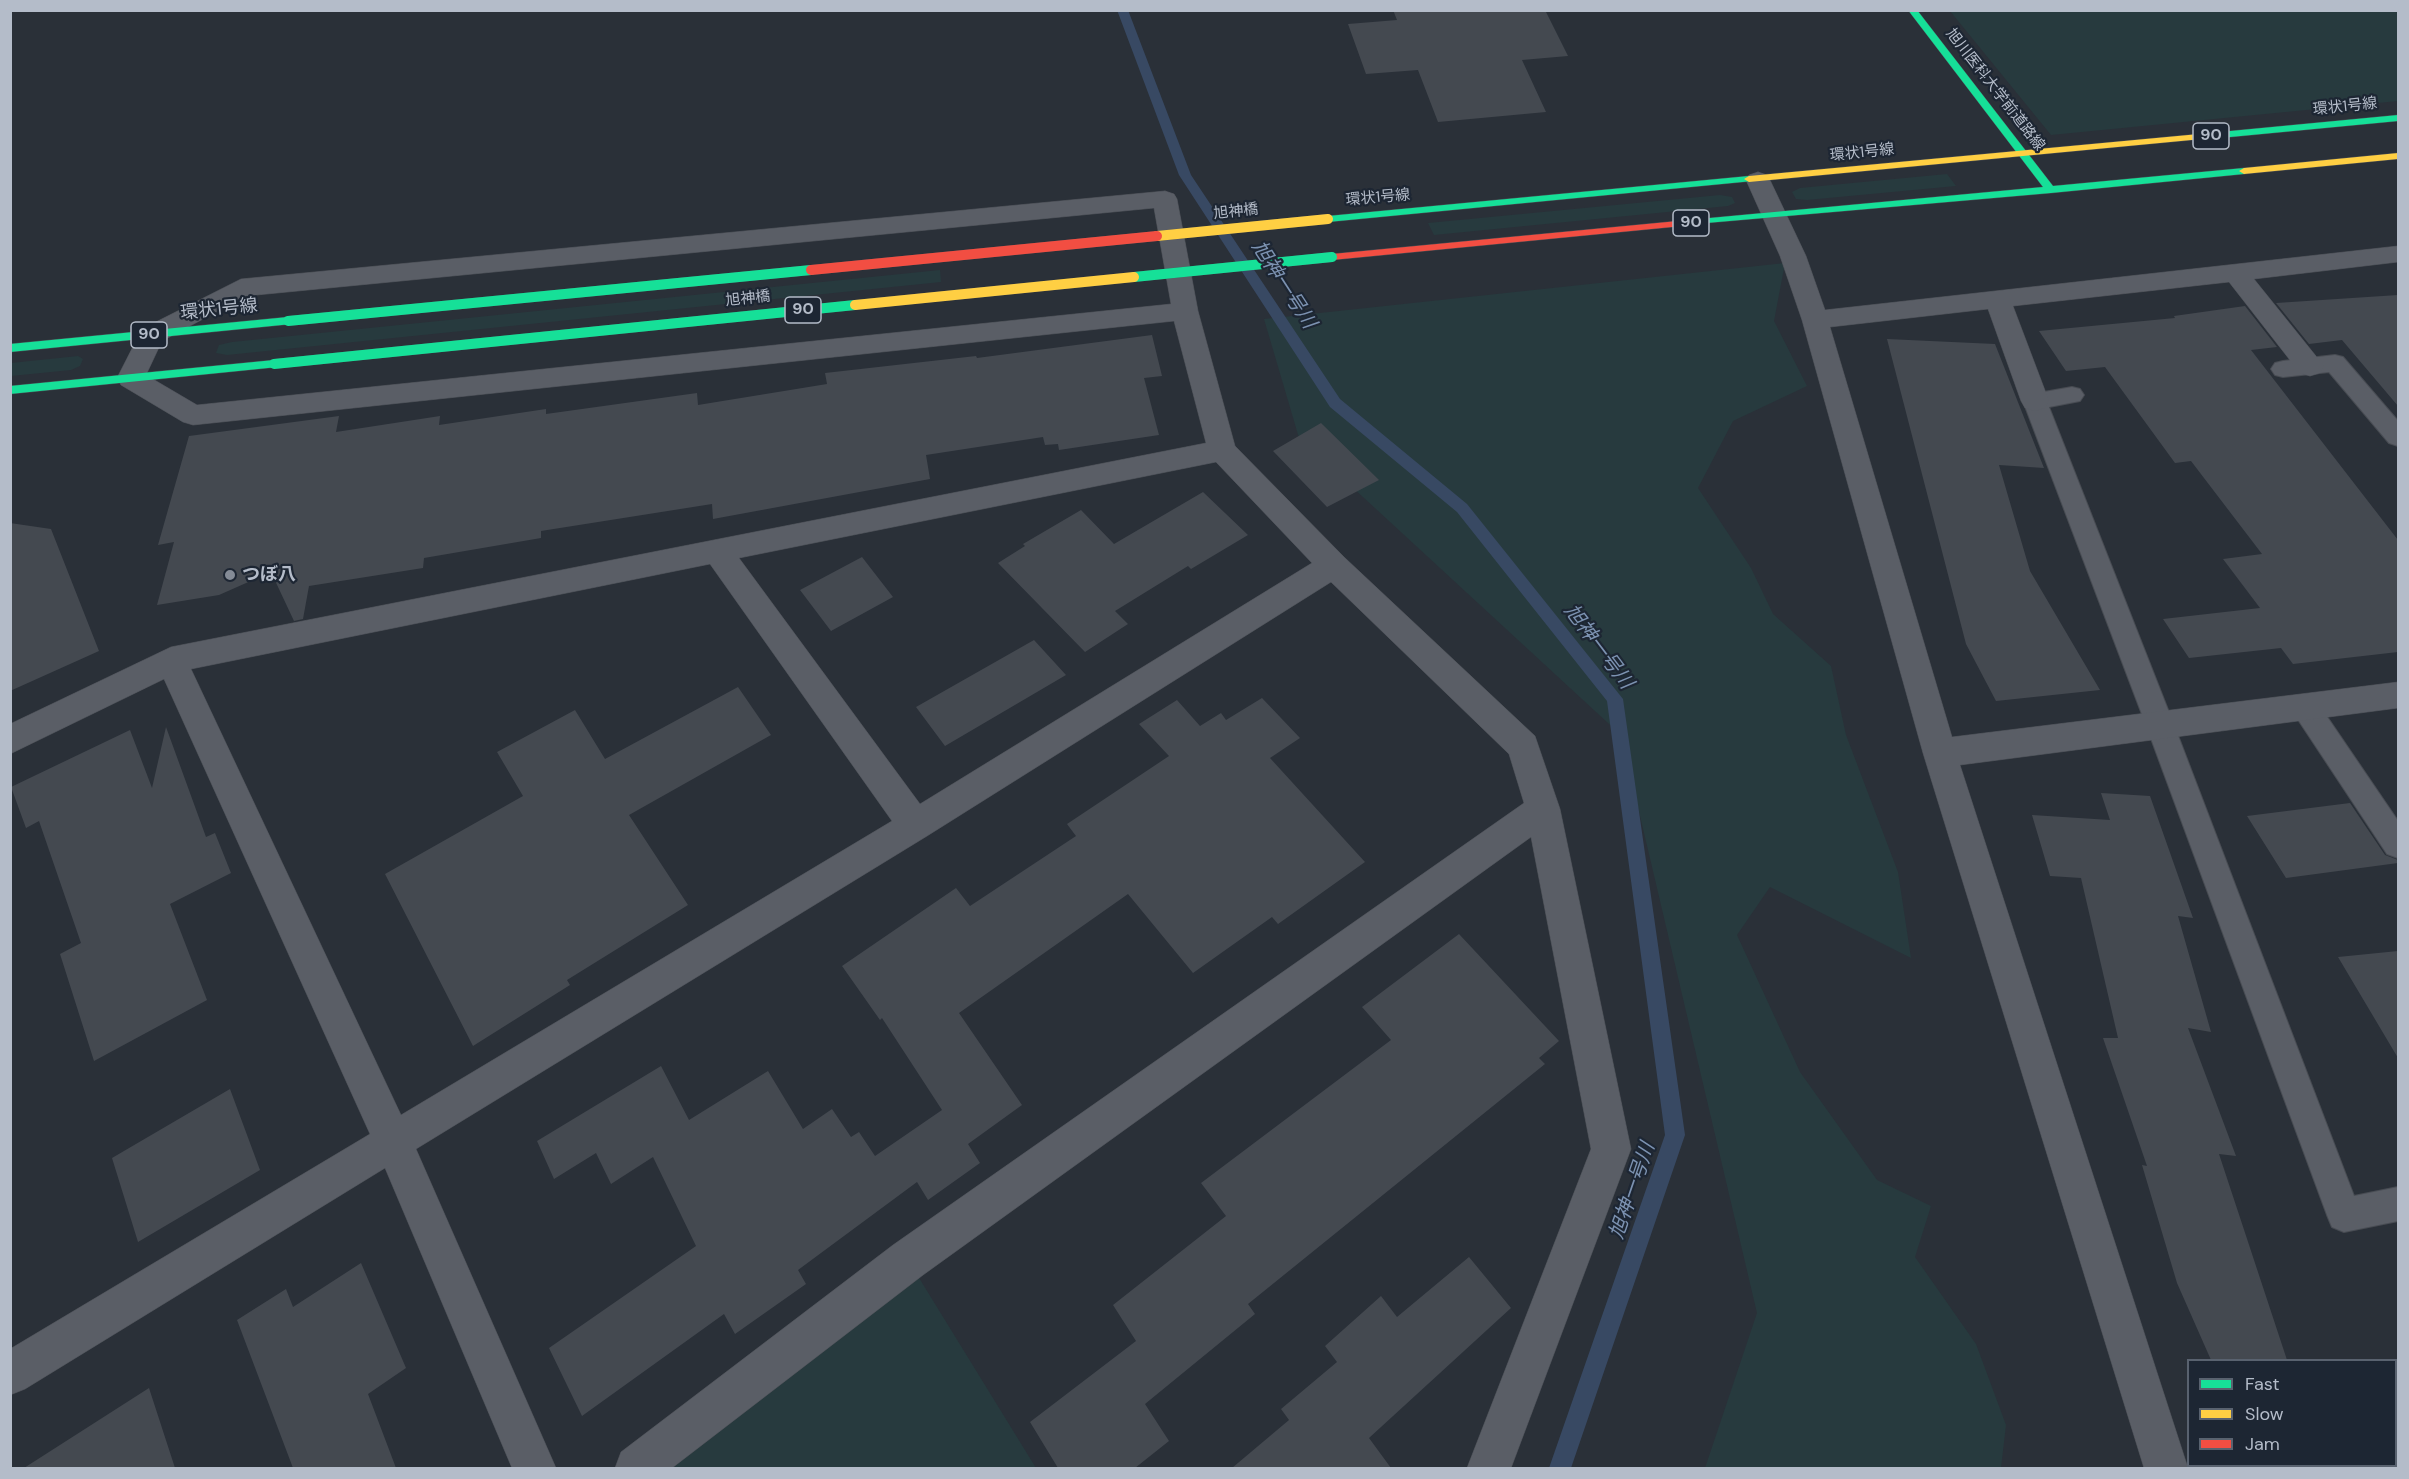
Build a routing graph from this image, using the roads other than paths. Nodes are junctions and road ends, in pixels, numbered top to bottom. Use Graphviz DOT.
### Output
graph roads {
  1 [pos="1912,10"];
  2 [pos="2398,118"];
  3 [pos="2024,154"];
  4 [pos="2398,156"];
  5 [pos="1758,180"];
  6 [pos="2051,190"];
  7 [pos="1775,215"];
  8 [pos="1328,219"];
  9 [pos="2398,254"];
  10 [pos="2234,272"];
  11 [pos="1998,301"];
  12 [pos="1185,311"];
  13 [pos="1815,320"];
  14 [pos="288,321"];
  15 [pos="151,335"];
  16 [pos="10,348"];
  17 [pos="2310,366"];
  18 [pos="2283,369"];
  19 [pos="131,378"];
  20 [pos="10,390"];
  21 [pos="2072,395"];
  22 [pos="2035,401"];
  23 [pos="2398,437"];
  24 [pos="1222,450"];
  25 [pos="716,550"];
  26 [pos="1333,565"];
  27 [pos="171,660"];
  28 [pos="2398,695"];
  29 [pos="2305,707"];
  30 [pos="2160,725"];
  31 [pos="10,740"];
  32 [pos="1940,753"];
  33 [pos="1543,809"];
  34 [pos="915,825"];
  35 [pos="2398,846"];
  36 [pos="393,1141"];
  37 [pos="2398,1204"];
  38 [pos="10,1374"];
  39 [pos="534,1468"];
  40 [pos="638,1468"];
  41 [pos="1489,1468"];
  42 [pos="2166,1468"];
  1 -- 3 [label="main road, 旭川医科大学前道路線"];
  2 -- 3 [label="main road, 環状1号線 / 90"];
  3 -- 5 [label="main road, 環状1号線 / 90"];
  3 -- 6 [label="main road, 旭川医科大学前道路線"];
  4 -- 6 [label="main road, 90"];
  5 -- 7 [label="street"];
  5 -- 8 [label="main road, 環状1号線 / 90"];
  6 -- 7 [label="main road, 90"];
  7 -- 13 [label="street"];
  7 -- 19 [label="main road, 旭神橋 / 90, bridge"];
  8 -- 14 [label="main road, 旭神橋 / 90, bridge"];
  9 -- 10 [label="street"];
  10 -- 11 [label="street"];
  10 -- 17 [label="street"];
  11 -- 13 [label="street"];
  11 -- 22 [label="street"];
  12 -- 15 [label="street"];
  12 -- 19 [label="street"];
  12 -- 24 [label="street"];
  13 -- 32 [label="street"];
  14 -- 15 [label="main road, 環状1号線 / 90"];
  15 -- 16 [label="main road, 環状1号線 / 90"];
  15 -- 19 [label="street"];
  17 -- 18 [label="lane"];
  17 -- 23 [label="lane"];
  19 -- 20 [label="main road, 90"];
  21 -- 22 [label="lane"];
  22 -- 30 [label="lane"];
  24 -- 25 [label="street"];
  24 -- 26 [label="street"];
  25 -- 27 [label="street"];
  25 -- 34 [label="street"];
  26 -- 33 [label="street"];
  26 -- 34 [label="street"];
  27 -- 31 [label="street"];
  27 -- 36 [label="street"];
  28 -- 29 [label="street"];
  29 -- 30 [label="street"];
  29 -- 35 [label="lane"];
  30 -- 32 [label="street"];
  30 -- 37 [label="lane"];
  32 -- 42 [label="street"];
  33 -- 40 [label="street"];
  33 -- 41 [label="street"];
  34 -- 36 [label="street"];
  36 -- 38 [label="street"];
  36 -- 39 [label="street"];
}
